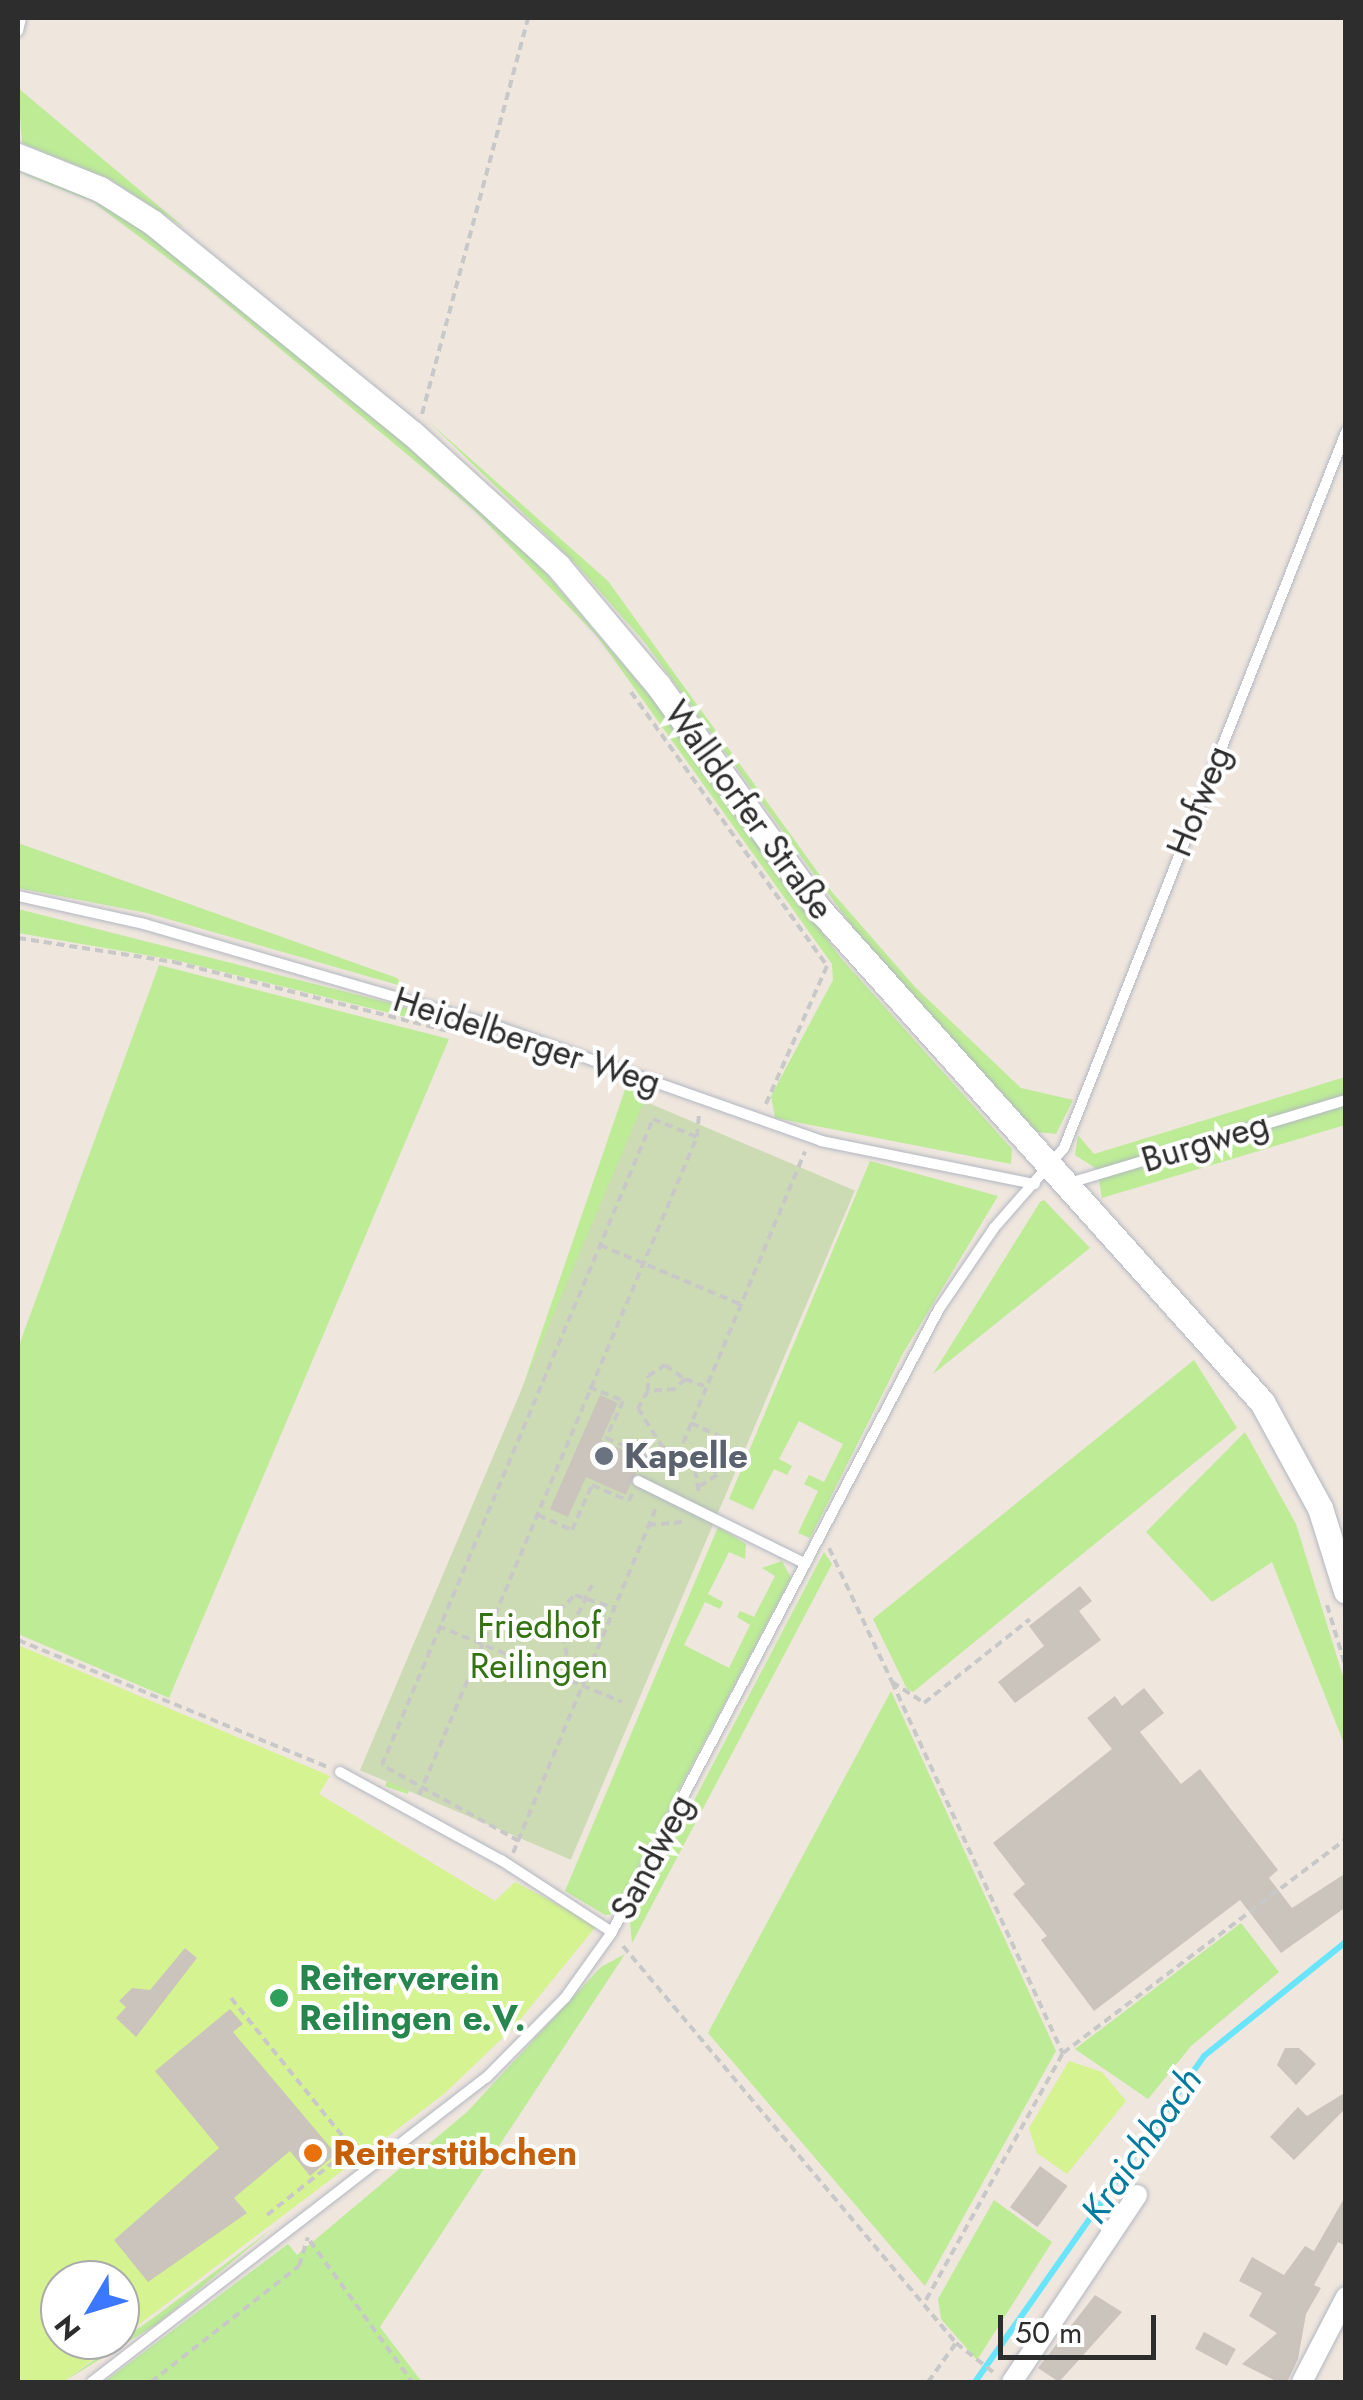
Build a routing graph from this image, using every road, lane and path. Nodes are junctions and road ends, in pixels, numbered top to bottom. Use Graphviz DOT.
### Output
graph roads {
  1 [pos="21,18"];
  2 [pos="528,18"];
  3 [pos="18,31"];
  4 [pos="18,156"];
  5 [pos="1346,432"];
  6 [pos="413,434"];
  7 [pos="628,688"];
  8 [pos="18,896"];
  9 [pos="18,938"];
  10 [pos="463,1035"];
  11 [pos="1346,1100"];
  12 [pos="758,1119"];
  13 [pos="695,1122"];
  14 [pos="697,1136"];
  15 [pos="800,1165"];
  16 [pos="1050,1179"];
  17 [pos="600,1245"];
  18 [pos="642,1262"];
  19 [pos="742,1305"];
  20 [pos="684,1379"];
  21 [pos="588,1386"];
  22 [pos="705,1386"];
  23 [pos="648,1391"];
  24 [pos="691,1424"];
  25 [pos="728,1440"];
  26 [pos="679,1453"];
  27 [pos="695,1470"];
  28 [pos="638,1481"];
  29 [pos="700,1486"];
  30 [pos="663,1492"];
  31 [pos="538,1515"];
  32 [pos="823,1534"];
  33 [pos="806,1564"];
  34 [pos="592,1585"];
  35 [pos="1346,1592"];
  36 [pos="587,1598"];
  37 [pos="614,1608"];
  38 [pos="1030,1619"];
  39 [pos="438,1626"];
  40 [pos="18,1640"];
  41 [pos="565,1640"];
  42 [pos="1346,1642"];
  43 [pos="480,1645"];
  44 [pos="1346,1668"];
  45 [pos="892,1682"];
  46 [pos="573,1683"];
  47 [pos="582,1686"];
  48 [pos="622,1702"];
  49 [pos="340,1772"];
  50 [pos="423,1788"];
  51 [pos="416,1800"];
  52 [pos="1346,1839"];
  53 [pos="519,1841"];
  54 [pos="511,1857"];
  55 [pos="612,1932"];
  56 [pos="231,1998"];
  57 [pos="1062,2054"];
  58 [pos="1136,2195"];
  59 [pos="268,2215"];
  60 [pos="302,2223"];
  61 [pos="310,2241"];
  62 [pos="1346,2297"];
  63 [pos="926,2300"];
  64 [pos="956,2343"];
  65 [pos="1008,2381"];
  66 [pos="92,2382"];
  67 [pos="151,2382"];
  68 [pos="412,2382"];
  69 [pos="928,2382"];
  70 [pos="1302,2382"];
  1 -- 3 [label="lane"];
  2 -- 6 [label="path"];
  4 -- 6 [label="street, Walldorfer Straße"];
  5 -- 16 [label="lane, Hofweg"];
  6 -- 16 [label="street, Walldorfer Straße"];
  7 -- 12 [label="path"];
  8 -- 12 [label="lane, Heidelberger Weg"];
  9 -- 10 [label="path"];
  11 -- 16 [label="lane, Burgweg"];
  12 -- 16 [label="lane, Heidelberger Weg"];
  13 -- 14 [label="path"];
  14 -- 17 [label="path"];
  14 -- 18 [label="path"];
  15 -- 19 [label="path"];
  16 -- 32 [label="lane, Sandweg"];
  16 -- 35 [label="street, Walldorfer Straße"];
  17 -- 18 [label="path"];
  17 -- 39 [label="path"];
  18 -- 19 [label="path"];
  18 -- 21 [label="path"];
  19 -- 22 [label="path"];
  20 -- 22 [label="path"];
  20 -- 23 [label="path"];
  20 -- 23 [label="path"];
  21 -- 28 [label="path"];
  21 -- 31 [label="path"];
  22 -- 24 [label="path"];
  23 -- 26 [label="path"];
  24 -- 25 [label="path"];
  24 -- 26 [label="path"];
  26 -- 30 [label="path"];
  27 -- 29 [label="path"];
  28 -- 30 [label="lane"];
  28 -- 31 [label="path"];
  30 -- 33 [label="lane"];
  30 -- 37 [label="path"];
  31 -- 43 [label="path"];
  32 -- 33 [label="lane, Sandweg"];
  32 -- 45 [label="path"];
  33 -- 55 [label="lane, Sandweg"];
  34 -- 36 [label="path"];
  36 -- 37 [label="path"];
  36 -- 41 [label="path"];
  36 -- 41 [label="path"];
  37 -- 47 [label="path"];
  38 -- 45 [label="path"];
  39 -- 43 [label="path"];
  39 -- 50 [label="path"];
  40 -- 49 [label="path"];
  41 -- 46 [label="path"];
  42 -- 44 [label="path"];
  43 -- 46 [label="path"];
  43 -- 50 [label="path"];
  45 -- 57 [label="path"];
  46 -- 47 [label="path"];
  47 -- 48 [label="path"];
  47 -- 53 [label="path"];
  49 -- 55 [label="lane"];
  50 -- 51 [label="path"];
  50 -- 53 [label="path"];
  52 -- 57 [label="path"];
  53 -- 54 [label="path"];
  55 -- 60 [label="lane, Sandweg"];
  55 -- 63 [label="path"];
  56 -- 59 [label="path"];
  57 -- 63 [label="path"];
  58 -- 65 [label="street"];
  60 -- 61 [label="path"];
  60 -- 66 [label="lane, Sandweg"];
  61 -- 67 [label="path"];
  61 -- 68 [label="path"];
  62 -- 70 [label="street"];
  63 -- 64 [label="path"];
  64 -- 65 [label="path"];
  64 -- 69 [label="path"];
}
